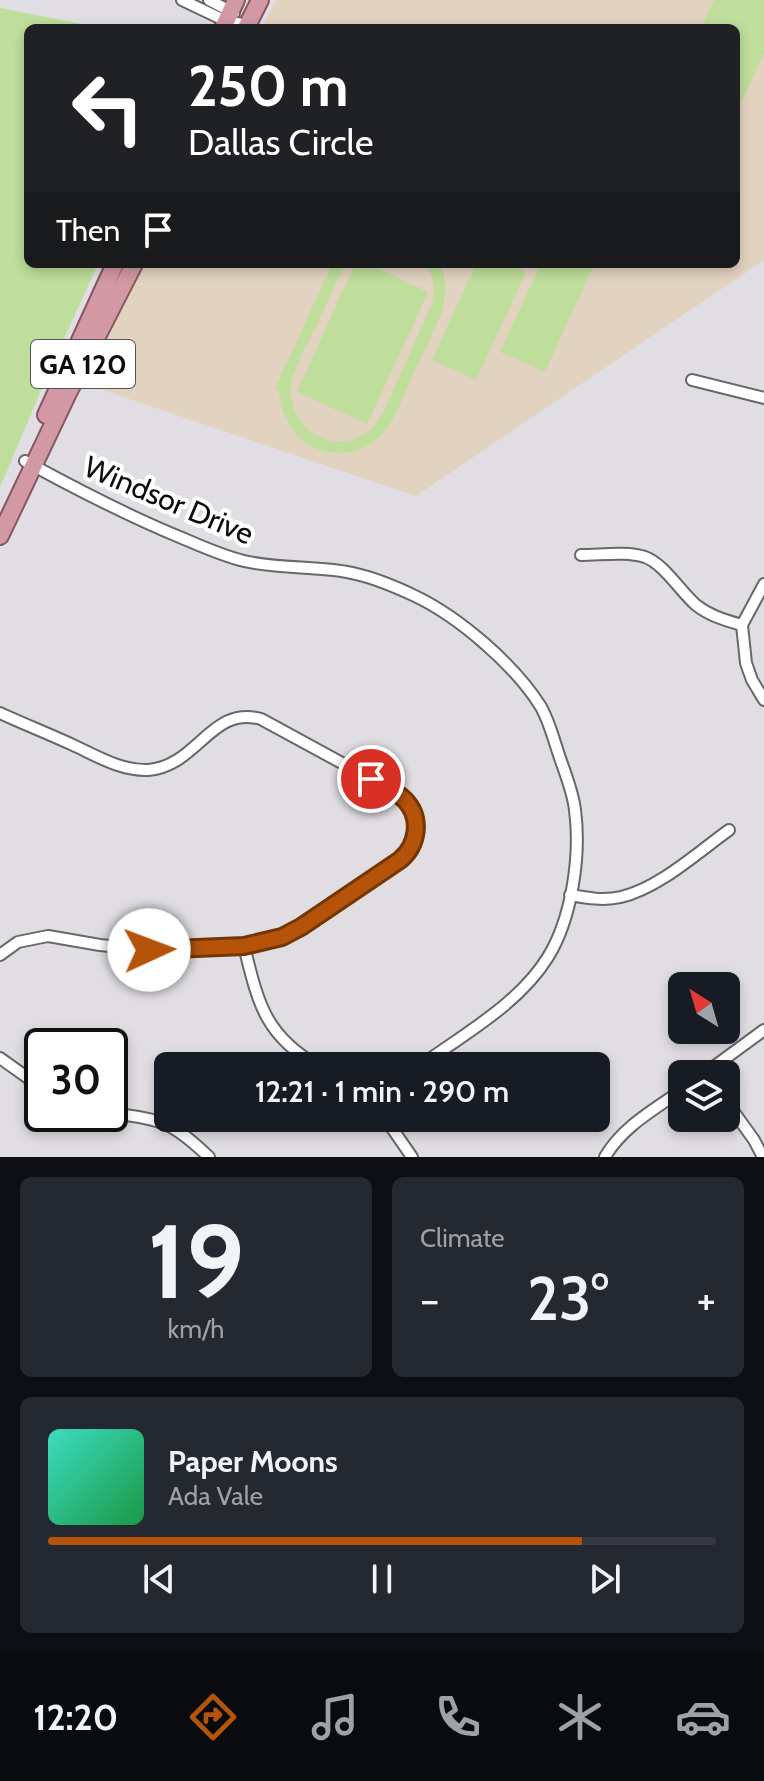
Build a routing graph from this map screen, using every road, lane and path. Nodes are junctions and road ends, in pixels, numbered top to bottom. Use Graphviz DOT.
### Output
graph roads {
  1 [pos="182,0"];
  2 [pos="209,0"];
  3 [pos="260,0"];
  4 [pos="229,15"];
  5 [pos="248,24"];
  6 [pos="113,268"];
  7 [pos="132,268"];
  8 [pos="692,380"];
  9 [pos="764,398"];
  10 [pos="29,463"];
  11 [pos="0,515"];
  12 [pos="0,536"];
  13 [pos="581,555"];
  14 [pos="764,584"];
  15 [pos="742,625"];
  16 [pos="764,700"];
  17 [pos="0,713"];
  18 [pos="729,830"];
  19 [pos="570,895"];
  20 [pos="244,946"];
  21 [pos="0,955"];
  22 [pos="764,1030"];
  23 [pos="296,1052"];
  24 [pos="439,1052"];
  25 [pos="0,1058"];
  26 [pos="724,1060"];
  27 [pos="24,1075"];
  28 [pos="668,1100"];
  29 [pos="128,1116"];
  30 [pos="740,1120"];
  31 [pos="395,1132"];
  32 [pos="209,1157"];
  33 [pos="412,1157"];
  34 [pos="605,1157"];
  35 [pos="763,1157"];
  1 -- 4 [label="street"];
  2 -- 4 [label="street"];
  3 -- 5 [label="highway"];
  6 -- 10 [label="highway, GA 120"];
  7 -- 10 [label="highway, GA 120"];
  8 -- 9 [label="street"];
  10 -- 11 [label="highway, GA 120"];
  10 -- 12 [label="highway, GA 120"];
  10 -- 19 [label="street, Windsor Drive"];
  13 -- 15 [label="street"];
  14 -- 15 [label="street"];
  15 -- 16 [label="street"];
  17 -- 20 [label="street"];
  18 -- 19 [label="street"];
  19 -- 24 [label="street, Windsor Drive"];
  20 -- 21 [label="street"];
  20 -- 23 [label="street"];
  22 -- 26 [label="street"];
  25 -- 27 [label="street"];
  28 -- 34 [label="street"];
  29 -- 32 [label="street"];
  30 -- 35 [label="street"];
  31 -- 33 [label="street"];
}
